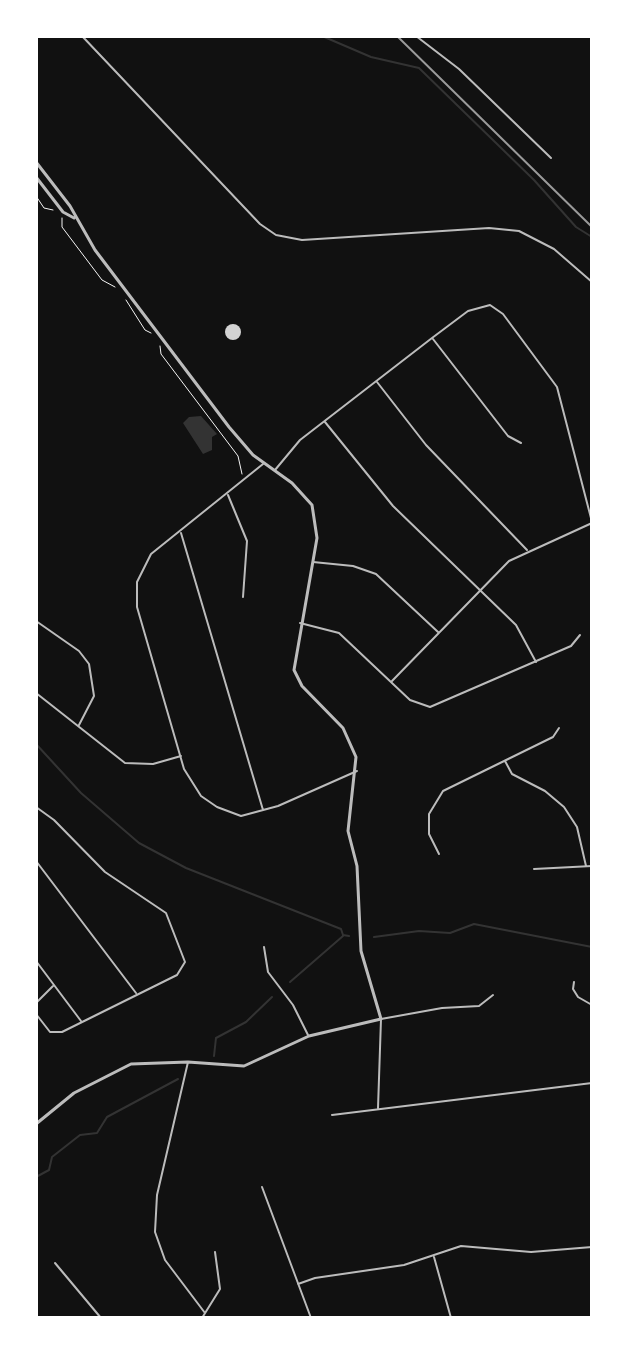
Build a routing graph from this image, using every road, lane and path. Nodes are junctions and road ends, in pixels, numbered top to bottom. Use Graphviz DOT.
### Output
graph roads {
  1 [pos="82,36"];
  2 [pos="416,36"];
  3 [pos="551,158"];
  4 [pos="36,162"];
  5 [pos="36,177"];
  6 [pos="36,196"];
  7 [pos="74,218"];
  8 [pos="592,282"];
  9 [pos="118,288"];
  10 [pos="122,293"];
  11 [pos="153,333"];
  12 [pos="432,338"];
  13 [pos="160,342"];
  14 [pos="377,381"];
  15 [pos="324,421"];
  16 [pos="521,443"];
  17 [pos="263,464"];
  18 [pos="275,471"];
  19 [pos="244,480"];
  20 [pos="227,494"];
  21 [pos="592,522"];
  22 [pos="180,532"];
  23 [pos="527,551"];
  24 [pos="312,561"];
  25 [pos="480,590"];
  26 [pos="243,597"];
  27 [pos="36,621"];
  28 [pos="300,623"];
  29 [pos="439,633"];
  30 [pos="580,635"];
  31 [pos="536,662"];
  32 [pos="391,682"];
  33 [pos="38,694"];
  34 [pos="36,700"];
  35 [pos="78,726"];
  36 [pos="559,728"];
  37 [pos="181,756"];
  38 [pos="504,760"];
  39 [pos="357,771"];
  40 [pos="36,807"];
  41 [pos="263,812"];
  42 [pos="439,854"];
  43 [pos="36,861"];
  44 [pos="586,866"];
  45 [pos="592,866"];
  46 [pos="534,869"];
  47 [pos="264,947"];
  48 [pos="36,961"];
  49 [pos="574,982"];
  50 [pos="54,985"];
  51 [pos="137,993"];
  52 [pos="493,995"];
  53 [pos="36,1003"];
  54 [pos="592,1005"];
  55 [pos="36,1014"];
  56 [pos="381,1019"];
  57 [pos="81,1021"];
  58 [pos="309,1036"];
  59 [pos="188,1062"];
  60 [pos="592,1083"];
  61 [pos="378,1109"];
  62 [pos="332,1115"];
  63 [pos="36,1124"];
  64 [pos="262,1187"];
  65 [pos="592,1247"];
  66 [pos="215,1252"];
  67 [pos="433,1256"];
  68 [pos="55,1263"];
  69 [pos="298,1284"];
  70 [pos="205,1313"];
  71 [pos="101,1318"];
  72 [pos="202,1318"];
  73 [pos="311,1318"];
  74 [pos="451,1318"];
  1 -- 8 [label="street"];
  2 -- 3 [label="street"];
  4 -- 7 [label="street"];
  5 -- 7 [label="street"];
  6 -- 9 [label="path"];
  7 -- 17 [label="street"];
  10 -- 11 [label="path"];
  12 -- 14 [label="street"];
  12 -- 16 [label="street"];
  12 -- 21 [label="street"];
  13 -- 19 [label="path"];
  14 -- 15 [label="street"];
  14 -- 23 [label="street"];
  15 -- 18 [label="street"];
  15 -- 25 [label="street"];
  17 -- 18 [label="street"];
  17 -- 19 [label="street"];
  18 -- 24 [label="street"];
  19 -- 20 [label="street"];
  20 -- 22 [label="street"];
  20 -- 26 [label="street"];
  21 -- 23 [label="street"];
  22 -- 37 [label="street"];
  22 -- 41 [label="street"];
  23 -- 25 [label="street"];
  24 -- 28 [label="street"];
  24 -- 29 [label="street"];
  25 -- 29 [label="street"];
  25 -- 31 [label="street"];
  27 -- 35 [label="street"];
  28 -- 32 [label="street"];
  28 -- 39 [label="street"];
  29 -- 32 [label="street"];
  30 -- 31 [label="street"];
  31 -- 32 [label="street"];
  33 -- 34 [label="street"];
  33 -- 35 [label="street"];
  35 -- 37 [label="street"];
  36 -- 38 [label="street"];
  37 -- 41 [label="street"];
  38 -- 42 [label="street"];
  38 -- 44 [label="street"];
  39 -- 41 [label="street"];
  39 -- 56 [label="street"];
  40 -- 51 [label="street"];
  43 -- 51 [label="street"];
  44 -- 45 [label="street"];
  44 -- 46 [label="street"];
  47 -- 58 [label="street"];
  48 -- 50 [label="street"];
  49 -- 54 [label="street"];
  50 -- 53 [label="street"];
  50 -- 57 [label="street"];
  51 -- 57 [label="street"];
  52 -- 56 [label="street"];
  55 -- 57 [label="street"];
  56 -- 58 [label="street"];
  56 -- 61 [label="street"];
  58 -- 59 [label="street"];
  59 -- 63 [label="street"];
  59 -- 70 [label="street"];
  60 -- 61 [label="street"];
  61 -- 62 [label="street"];
  64 -- 69 [label="street"];
  65 -- 67 [label="street"];
  66 -- 70 [label="street"];
  67 -- 69 [label="street"];
  67 -- 74 [label="street"];
  68 -- 71 [label="street"];
  69 -- 73 [label="street"];
  70 -- 72 [label="street"];
}
